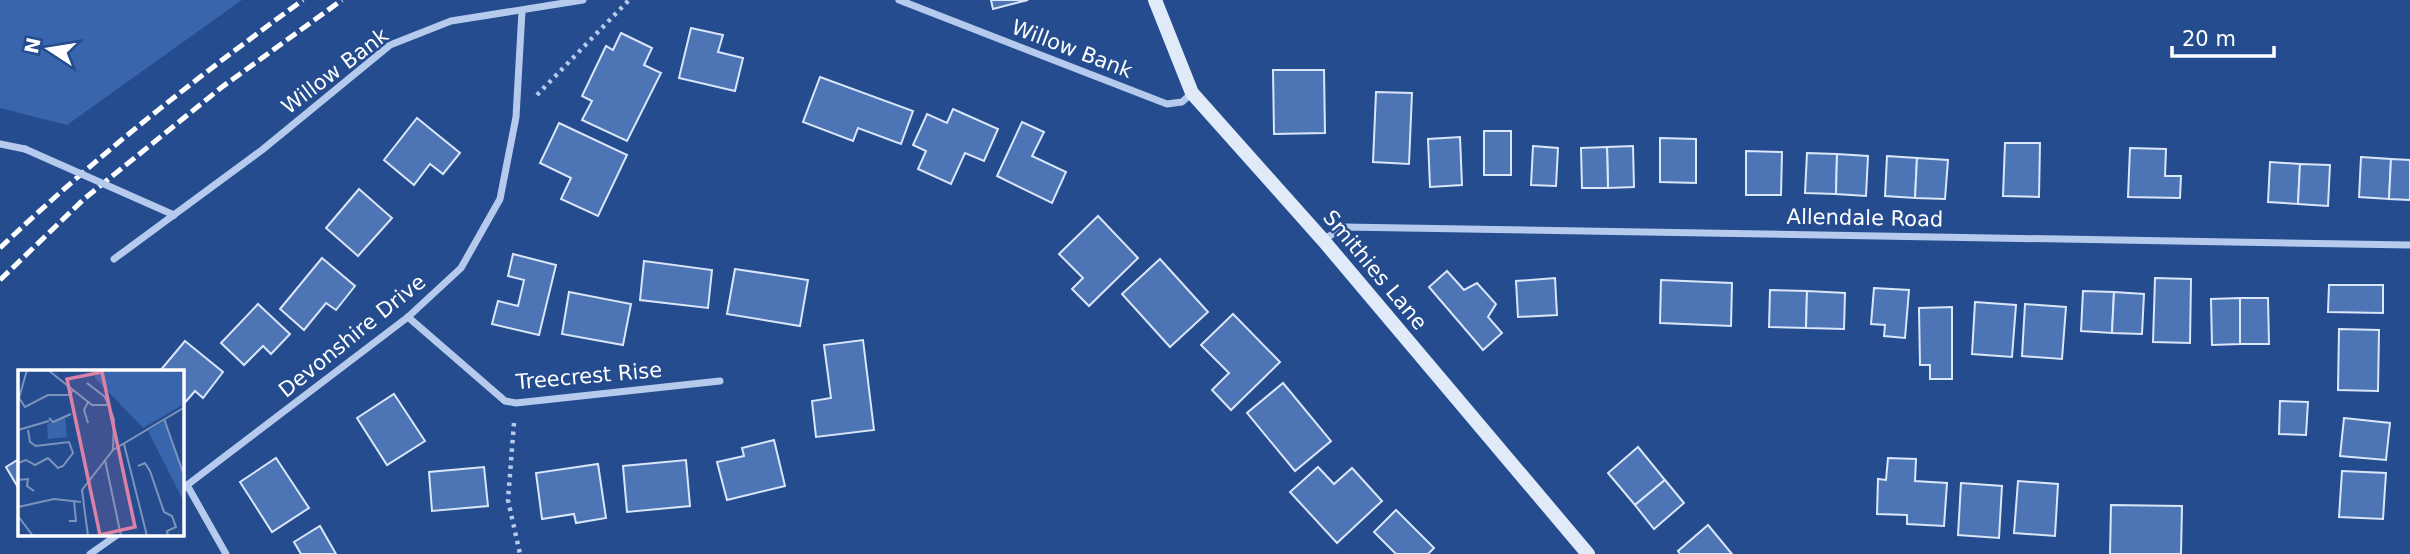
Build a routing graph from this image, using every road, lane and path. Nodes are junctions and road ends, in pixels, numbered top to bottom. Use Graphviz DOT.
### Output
graph roads {
  1 [pos="583,0"];
  2 [pos="629,0"];
  3 [pos="899,0"];
  4 [pos="1155,0"];
  5 [pos="522,11"];
  6 [pos="1192,93"];
  7 [pos="516,117"];
  8 [pos="0,144"];
  9 [pos="174,215"];
  10 [pos="1323,240"];
  11 [pos="2410,245"];
  12 [pos="114,259"];
  13 [pos="408,317"];
  14 [pos="720,381"];
  15 [pos="511,441"];
  16 [pos="185,487"];
  17 [pos="116,536"];
  18 [pos="90,554"];
  19 [pos="226,554"];
  20 [pos="520,554"];
  21 [pos="1588,554"];
  1 -- 5 [label="street, Willow Bank"];
  2 -- 7 [label="path"];
  3 -- 6 [label="street, Willow Bank"];
  4 -- 6 [label="street, Smithies Lane"];
  5 -- 7 [label="street, Devonshire Drive"];
  5 -- 9 [label="street, Willow Bank"];
  6 -- 10 [label="street, Smithies Lane"];
  7 -- 13 [label="street, Devonshire Drive"];
  8 -- 9 [label="street, bridge"];
  9 -- 12 [label="street, Willow Bank"];
  10 -- 11 [label="street, Allendale Road"];
  10 -- 21 [label="street, Smithies Lane"];
  13 -- 14 [label="street, Treecrest Rise"];
  13 -- 16 [label="street, Devonshire Drive"];
  15 -- 20 [label="path"];
  16 -- 19 [label="street"];
  17 -- 18 [label="street"];
}
